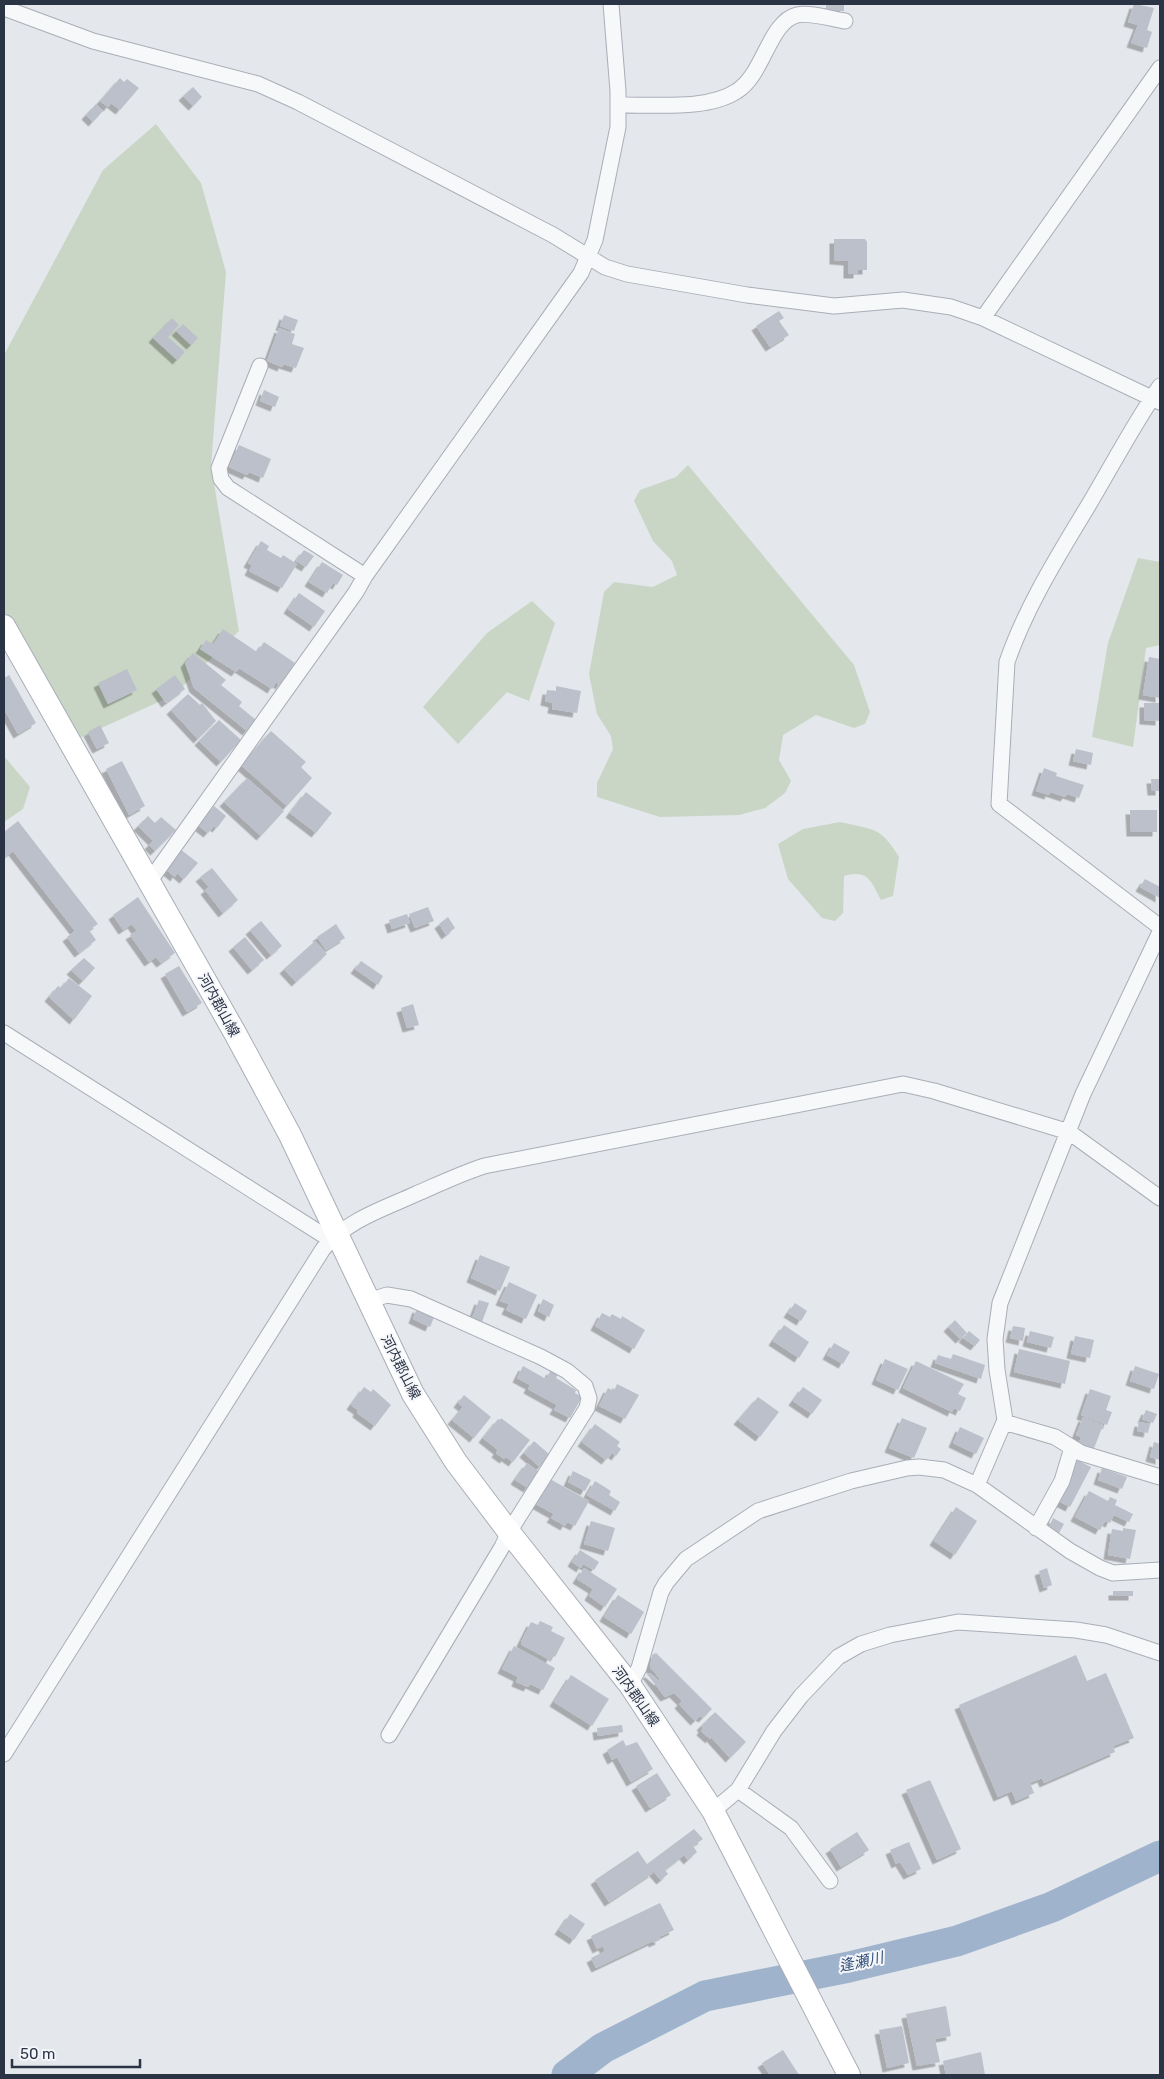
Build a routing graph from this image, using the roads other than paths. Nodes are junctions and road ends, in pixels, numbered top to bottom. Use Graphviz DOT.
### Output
graph roads {
  1 [pos="611,4"];
  2 [pos="4,8"];
  3 [pos="846,21"];
  4 [pos="1160,68"];
  5 [pos="618,105"];
  6 [pos="589,257"];
  7 [pos="983,318"];
  8 [pos="260,366"];
  9 [pos="1157,396"];
  10 [pos="365,576"];
  11 [pos="4,626"];
  12 [pos="149,882"];
  13 [pos="1160,927"];
  14 [pos="1160,932"];
  15 [pos="4,1033"];
  16 [pos="1069,1132"];
  17 [pos="1160,1198"];
  18 [pos="334,1238"];
  19 [pos="368,1300"];
  20 [pos="1004,1422"];
  21 [pos="1072,1448"];
  22 [pos="1160,1478"];
  23 [pos="977,1485"];
  24 [pos="1036,1528"];
  25 [pos="509,1532"];
  26 [pos="1160,1570"];
  27 [pos="1160,1653"];
  28 [pos="630,1685"];
  29 [pos="389,1735"];
  30 [pos="4,1754"];
  31 [pos="738,1790"];
  32 [pos="714,1811"];
  33 [pos="830,1882"];
  34 [pos="849,2075"];
  1 -- 5 [label="street"];
  2 -- 6 [label="street"];
  3 -- 5 [label="street"];
  4 -- 7 [label="street"];
  5 -- 6 [label="street"];
  6 -- 7 [label="street"];
  6 -- 10 [label="street"];
  7 -- 9 [label="street"];
  8 -- 10 [label="street"];
  9 -- 13 [label="street"];
  10 -- 12 [label="street"];
  11 -- 12 [label="main road, 河内郡山線"];
  12 -- 18 [label="main road, 河内郡山線"];
  14 -- 16 [label="street"];
  15 -- 18 [label="street"];
  16 -- 17 [label="street"];
  16 -- 18 [label="street"];
  16 -- 20 [label="street"];
  18 -- 19 [label="main road, 河内郡山線"];
  18 -- 30 [label="street"];
  19 -- 25 [label="main road, 河内郡山線"];
  19 -- 25 [label="street"];
  20 -- 21 [label="street"];
  20 -- 23 [label="street"];
  21 -- 22 [label="street"];
  21 -- 24 [label="street"];
  23 -- 24 [label="street"];
  23 -- 28 [label="street"];
  24 -- 26 [label="street"];
  25 -- 28 [label="main road, 河内郡山線"];
  25 -- 29 [label="street"];
  27 -- 31 [label="street"];
  28 -- 32 [label="main road, 河内郡山線"];
  31 -- 32 [label="street"];
  31 -- 33 [label="street"];
  32 -- 34 [label="main road, 河内郡山線"];
}
